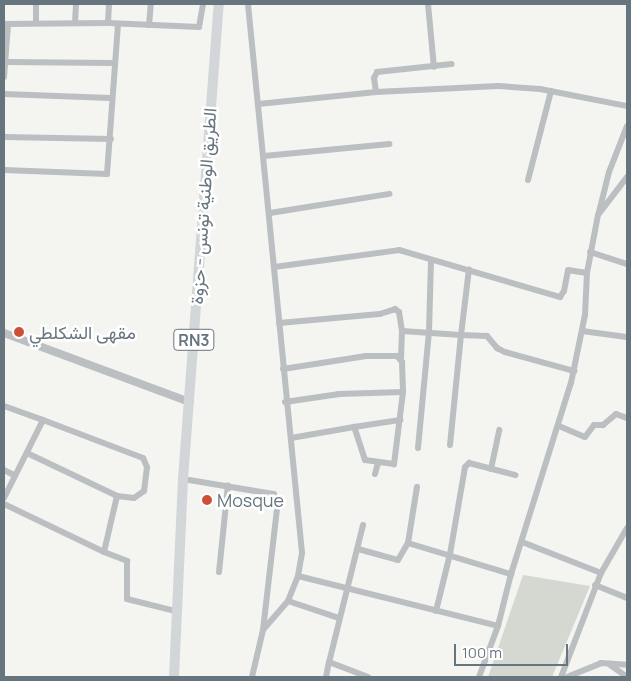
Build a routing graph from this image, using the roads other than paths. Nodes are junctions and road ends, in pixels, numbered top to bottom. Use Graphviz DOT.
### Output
graph roads {
  1 [pos="36,4"];
  2 [pos="76,4"];
  3 [pos="109,4"];
  4 [pos="151,4"];
  5 [pos="203,4"];
  6 [pos="219,4"];
  7 [pos="248,4"];
  8 [pos="428,4"];
  9 [pos="36,23"];
  10 [pos="75,23"];
  11 [pos="108,23"];
  12 [pos="6,24"];
  13 [pos="118,24"];
  14 [pos="149,26"];
  15 [pos="6,62"];
  16 [pos="113,64"];
  17 [pos="452,64"];
  18 [pos="434,68"];
  19 [pos="4,77"];
  20 [pos="551,91"];
  21 [pos="376,92"];
  22 [pos="4,94"];
  23 [pos="110,98"];
  24 [pos="258,104"];
  25 [pos="627,106"];
  26 [pos="627,126"];
  27 [pos="4,137"];
  28 [pos="111,140"];
  29 [pos="388,144"];
  30 [pos="264,156"];
  31 [pos="4,170"];
  32 [pos="627,177"];
  33 [pos="528,180"];
  34 [pos="389,194"];
  35 [pos="270,213"];
  36 [pos="598,215"];
  37 [pos="590,252"];
  38 [pos="431,260"];
  39 [pos="627,264"];
  40 [pos="274,268"];
  41 [pos="469,269"];
  42 [pos="587,273"];
  43 [pos="279,323"];
  44 [pos="402,331"];
  45 [pos="582,331"];
  46 [pos="428,332"];
  47 [pos="4,334"];
  48 [pos="461,335"];
  49 [pos="627,337"];
  50 [pos="401,360"];
  51 [pos="283,369"];
  52 [pos="574,371"];
  53 [pos="403,392"];
  54 [pos="190,402"];
  55 [pos="285,402"];
  56 [pos="4,406"];
  57 [pos="627,418"];
  58 [pos="43,420"];
  59 [pos="400,420"];
  60 [pos="559,426"];
  61 [pos="354,427"];
  62 [pos="499,430"];
  63 [pos="291,438"];
  64 [pos="450,445"];
  65 [pos="418,448"];
  66 [pos="27,453"];
  67 [pos="378,464"];
  68 [pos="491,469"];
  69 [pos="4,470"];
  70 [pos="376,474"];
  71 [pos="14,475"];
  72 [pos="515,475"];
  73 [pos="183,479"];
  74 [pos="228,485"];
  75 [pos="417,487"];
  76 [pos="118,496"];
  77 [pos="4,498"];
  78 [pos="4,504"];
  79 [pos="363,525"];
  80 [pos="627,528"];
  81 [pos="522,542"];
  82 [pos="408,543"];
  83 [pos="358,549"];
  84 [pos="104,552"];
  85 [pos="450,554"];
  86 [pos="219,572"];
  87 [pos="601,573"];
  88 [pos="511,574"];
  89 [pos="298,576"];
  90 [pos="595,585"];
  91 [pos="347,588"];
  92 [pos="627,598"];
  93 [pos="288,601"];
  94 [pos="436,611"];
  95 [pos="175,612"];
  96 [pos="339,618"];
  97 [pos="498,626"];
  98 [pos="263,630"];
  99 [pos="329,662"];
  100 [pos="608,663"];
  101 [pos="627,666"];
  102 [pos="174,677"];
  103 [pos="252,677"];
  104 [pos="326,677"];
  105 [pos="368,677"];
  106 [pos="479,677"];
  107 [pos="560,677"];
  108 [pos="567,677"];
  109 [pos="627,677"];
  1 -- 9 [label="street"];
  2 -- 10 [label="street"];
  3 -- 11 [label="street"];
  4 -- 14 [label="street"];
  5 -- 14 [label="street"];
  6 -- 54 [label="main road, الطريق الوطنية تونس - حزوة / RN3"];
  7 -- 24 [label="street"];
  8 -- 18 [label="street"];
  9 -- 10 [label="street"];
  9 -- 12 [label="street"];
  10 -- 11 [label="street"];
  11 -- 13 [label="street"];
  12 -- 15 [label="street"];
  13 -- 14 [label="street"];
  13 -- 16 [label="street"];
  15 -- 16 [label="street"];
  15 -- 19 [label="street"];
  16 -- 23 [label="street"];
  17 -- 18 [label="street"];
  18 -- 21 [label="street"];
  20 -- 21 [label="street"];
  20 -- 25 [label="street"];
  20 -- 33 [label="street"];
  21 -- 24 [label="street"];
  22 -- 23 [label="street"];
  23 -- 28 [label="street"];
  24 -- 30 [label="street"];
  26 -- 36 [label="street"];
  27 -- 28 [label="street"];
  28 -- 31 [label="street"];
  29 -- 30 [label="street"];
  30 -- 35 [label="street"];
  32 -- 36 [label="street"];
  34 -- 35 [label="street"];
  35 -- 40 [label="street"];
  36 -- 37 [label="street"];
  37 -- 39 [label="street"];
  37 -- 42 [label="street"];
  38 -- 40 [label="street"];
  38 -- 41 [label="street"];
  38 -- 46 [label="street"];
  40 -- 43 [label="street"];
  41 -- 42 [label="street"];
  41 -- 48 [label="street"];
  42 -- 45 [label="street"];
  43 -- 44 [label="street"];
  43 -- 51 [label="street"];
  44 -- 46 [label="street"];
  44 -- 50 [label="street"];
  45 -- 49 [label="street"];
  45 -- 52 [label="street"];
  46 -- 48 [label="street"];
  46 -- 65 [label="street"];
  47 -- 54 [label="street"];
  48 -- 52 [label="street"];
  48 -- 64 [label="street"];
  50 -- 51 [label="street"];
  50 -- 53 [label="street"];
  51 -- 55 [label="street"];
  52 -- 60 [label="street"];
  53 -- 55 [label="street"];
  53 -- 59 [label="street"];
  54 -- 73 [label="main road, الطريق الوطنية تونس - حزوة / RN3"];
  55 -- 63 [label="street"];
  56 -- 58 [label="street"];
  57 -- 60 [label="street"];
  58 -- 66 [label="street"];
  58 -- 76 [label="street"];
  59 -- 61 [label="street"];
  59 -- 67 [label="street"];
  60 -- 81 [label="street"];
  61 -- 63 [label="street"];
  61 -- 67 [label="street"];
  62 -- 68 [label="street"];
  63 -- 89 [label="street"];
  66 -- 71 [label="street"];
  66 -- 76 [label="street"];
  67 -- 70 [label="street"];
  68 -- 72 [label="street"];
  68 -- 85 [label="street"];
  69 -- 71 [label="street"];
  71 -- 77 [label="street"];
  73 -- 74 [label="street"];
  73 -- 95 [label="main road, الطريق الوطنية تونس - حزوة / RN3"];
  74 -- 86 [label="street"];
  74 -- 98 [label="street"];
  75 -- 82 [label="street"];
  76 -- 84 [label="street"];
  78 -- 84 [label="street"];
  79 -- 83 [label="street"];
  80 -- 87 [label="street"];
  81 -- 87 [label="street"];
  81 -- 88 [label="street"];
  82 -- 83 [label="street"];
  82 -- 85 [label="street"];
  83 -- 91 [label="street"];
  84 -- 95 [label="street"];
  85 -- 88 [label="street"];
  85 -- 94 [label="street"];
  87 -- 90 [label="street"];
  88 -- 97 [label="street"];
  89 -- 91 [label="street"];
  89 -- 93 [label="street"];
  90 -- 92 [label="street"];
  90 -- 107 [label="street"];
  91 -- 94 [label="street"];
  91 -- 96 [label="street"];
  93 -- 96 [label="street"];
  93 -- 98 [label="street"];
  94 -- 97 [label="street"];
  95 -- 102 [label="main road, الطريق الوطنية تونس - حزوة / RN3"];
  96 -- 99 [label="street"];
  97 -- 106 [label="street"];
  98 -- 103 [label="street"];
  99 -- 104 [label="street"];
  99 -- 105 [label="street"];
  100 -- 101 [label="street"];
  100 -- 108 [label="street"];
  100 -- 109 [label="street"];
}
